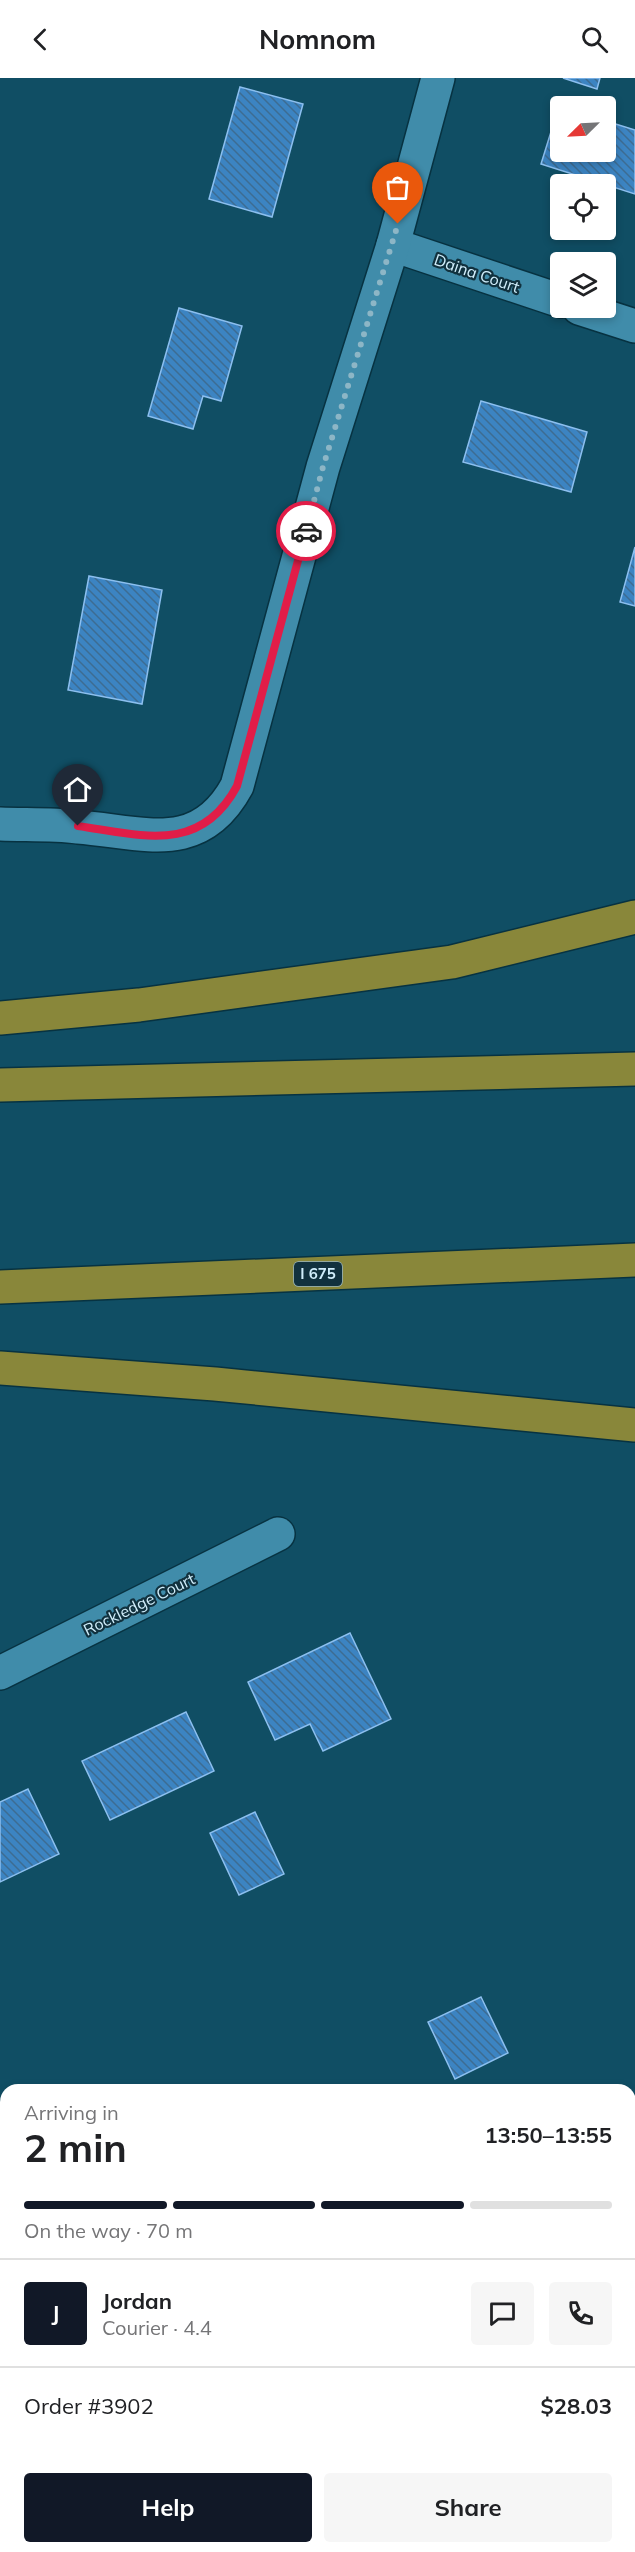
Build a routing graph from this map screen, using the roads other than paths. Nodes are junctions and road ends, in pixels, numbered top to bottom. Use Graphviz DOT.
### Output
graph roads {
  1 [pos="438,78"];
  2 [pos="393,245"];
  3 [pos="550,297"];
  4 [pos="610,318"];
  5 [pos="635,326"];
  6 [pos="0,824"];
  7 [pos="635,917"];
  8 [pos="0,1018"];
  9 [pos="635,1070"];
  10 [pos="0,1085"];
  11 [pos="635,1260"];
  12 [pos="0,1287"];
  13 [pos="0,1368"];
  14 [pos="635,1425"];
  15 [pos="278,1534"];
  16 [pos="0,1673"];
  1 -- 2 [label="street"];
  2 -- 3 [label="street, Daina Court"];
  2 -- 6 [label="street"];
  4 -- 5 [label="street"];
  7 -- 8 [label="highway"];
  9 -- 10 [label="highway"];
  11 -- 12 [label="highway, I 675"];
  13 -- 14 [label="highway"];
  15 -- 16 [label="street, Rockledge Court"];
}
